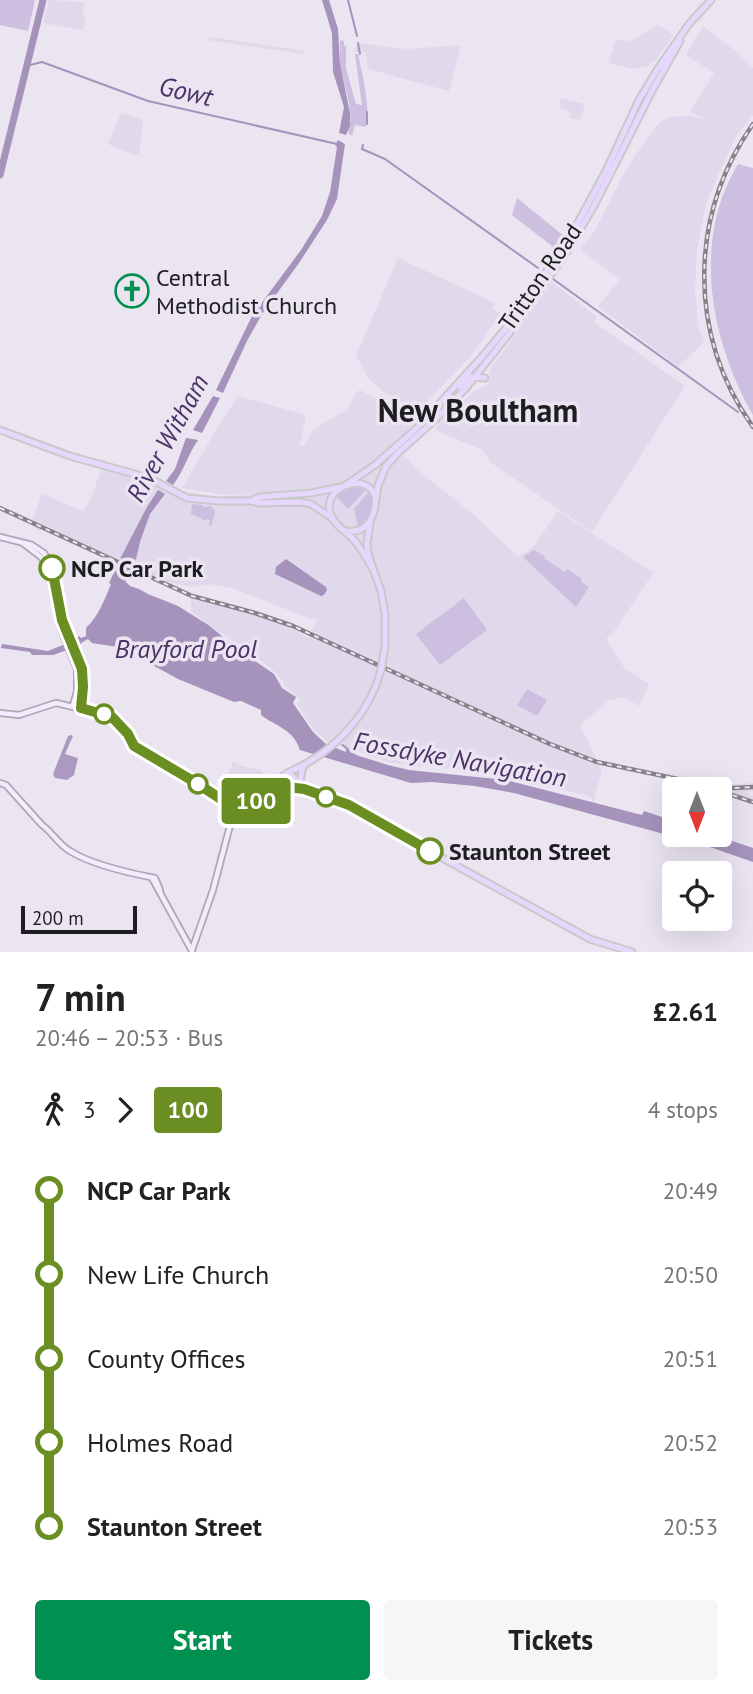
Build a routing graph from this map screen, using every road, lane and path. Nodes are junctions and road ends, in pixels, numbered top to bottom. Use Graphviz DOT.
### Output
graph roads {
  1 [pos="711,0"];
  2 [pos="684,31"];
  3 [pos="475,377"];
  4 [pos="485,378"];
  5 [pos="441,402"];
  6 [pos="0,430"];
  7 [pos="344,486"];
  8 [pos="376,499"];
  9 [pos="251,501"];
  10 [pos="332,518"];
  11 [pos="370,524"];
  12 [pos="346,531"];
  13 [pos="0,537"];
  14 [pos="372,568"];
  15 [pos="72,650"];
  16 [pos="73,705"];
  17 [pos="81,708"];
  18 [pos="0,713"];
  19 [pos="304,767"];
  20 [pos="287,777"];
  21 [pos="0,783"];
  22 [pos="278,786"];
  23 [pos="301,787"];
  24 [pos="238,811"];
  25 [pos="192,951"];
  26 [pos="632,952"];
  1 -- 2 [label="main road, Tritton Road"];
  2 -- 3 [label="main road, Tritton Road"];
  2 -- 5 [label="main road, Tritton Road"];
  3 -- 4 [label="main road"];
  3 -- 5 [label="main road"];
  3 -- 8 [label="main road, Tritton Road"];
  5 -- 7 [label="main road, Tritton Road"];
  6 -- 9 [label="main road"];
  7 -- 8 [label="main road"];
  7 -- 9 [label="main road"];
  7 -- 10 [label="main road"];
  8 -- 11 [label="main road"];
  9 -- 10 [label="main road"];
  10 -- 12 [label="main road"];
  11 -- 12 [label="main road"];
  11 -- 14 [label="main road"];
  12 -- 14 [label="main road"];
  13 -- 15 [label="main road"];
  14 -- 19 [label="main road, bridge"];
  15 -- 16 [label="main road"];
  15 -- 17 [label="main road"];
  16 -- 17 [label="main road"];
  16 -- 18 [label="main road"];
  17 -- 24 [label="main road"];
  19 -- 20 [label="main road"];
  19 -- 23 [label="main road"];
  20 -- 22 [label="main road"];
  20 -- 23 [label="main road"];
  20 -- 24 [label="main road"];
  21 -- 25 [label="main road"];
  22 -- 23 [label="main road"];
  22 -- 24 [label="main road"];
  23 -- 26 [label="main road"];
  24 -- 25 [label="main road"];
}
